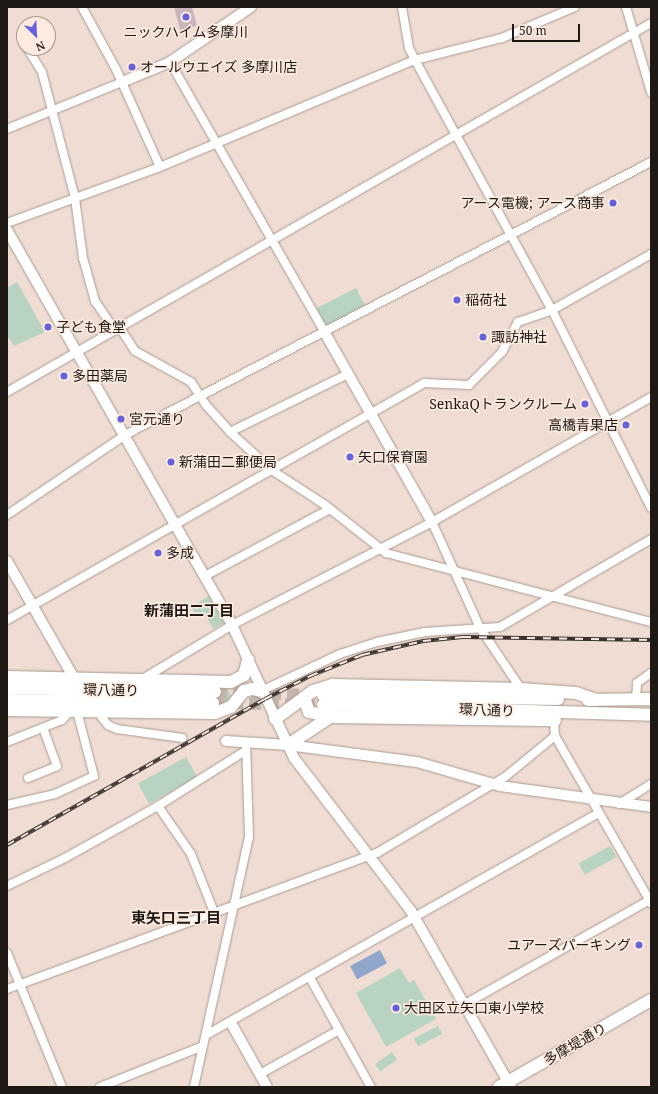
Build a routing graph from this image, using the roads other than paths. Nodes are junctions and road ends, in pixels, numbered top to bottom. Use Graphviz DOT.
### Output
graph roads {
  1 [pos="82,7"];
  2 [pos="251,7"];
  3 [pos="402,7"];
  4 [pos="575,7"];
  5 [pos="626,7"];
  6 [pos="651,23"];
  7 [pos="634,32"];
  8 [pos="32,56"];
  9 [pos="415,60"];
  10 [pos="170,62"];
  11 [pos="122,82"];
  12 [pos="651,92"];
  13 [pos="51,112"];
  14 [pos="7,129"];
  15 [pos="456,135"];
  16 [pos="216,143"];
  17 [pos="651,162"];
  18 [pos="160,166"];
  19 [pos="75,198"];
  20 [pos="7,223"];
  21 [pos="7,230"];
  22 [pos="510,233"];
  23 [pos="271,241"];
  24 [pos="651,254"];
  25 [pos="552,310"];
  26 [pos="118,329"];
  27 [pos="325,333"];
  28 [pos="77,352"];
  29 [pos="348,374"];
  30 [pos="7,392"];
  31 [pos="201,397"];
  32 [pos="651,397"];
  33 [pos="370,413"];
  34 [pos="608,422"];
  35 [pos="230,432"];
  36 [pos="125,435"];
  37 [pos="273,471"];
  38 [pos="330,508"];
  39 [pos="651,508"];
  40 [pos="7,515"];
  41 [pos="432,522"];
  42 [pos="176,524"];
  43 [pos="651,539"];
  44 [pos="379,549"];
  45 [pos="7,561"];
  46 [pos="455,570"];
  47 [pos="205,576"];
  48 [pos="550,598"];
  49 [pos="32,606"];
  50 [pos="7,620"];
  51 [pos="651,622"];
  52 [pos="232,625"];
  53 [pos="480,628"];
  54 [pos="248,660"];
  55 [pos="651,673"];
  56 [pos="7,677"];
  57 [pos="74,678"];
  58 [pos="141,680"];
  59 [pos="222,682"];
  60 [pos="7,688"];
  61 [pos="521,689"];
  62 [pos="261,691"];
  63 [pos="304,698"];
  64 [pos="636,699"];
  65 [pos="651,699"];
  66 [pos="7,700"];
  67 [pos="596,700"];
  68 [pos="235,701"];
  69 [pos="7,710"];
  70 [pos="74,711"];
  71 [pos="97,711"];
  72 [pos="596,714"];
  73 [pos="651,715"];
  74 [pos="330,717"];
  75 [pos="275,719"];
  76 [pos="554,720"];
  77 [pos="43,728"];
  78 [pos="555,736"];
  79 [pos="182,738"];
  80 [pos="226,741"];
  81 [pos="7,742"];
  82 [pos="288,745"];
  83 [pos="246,747"];
  84 [pos="28,778"];
  85 [pos="494,784"];
  86 [pos="651,784"];
  87 [pos="591,800"];
  88 [pos="619,804"];
  89 [pos="7,805"];
  90 [pos="158,806"];
  91 [pos="651,807"];
  92 [pos="599,813"];
  93 [pos="369,856"];
  94 [pos="7,886"];
  95 [pos="650,900"];
  96 [pos="236,904"];
  97 [pos="214,912"];
  98 [pos="415,918"];
  99 [pos="7,953"];
  100 [pos="310,978"];
  101 [pos="20,984"];
  102 [pos="7,989"];
  103 [pos="651,1000"];
  104 [pos="465,1004"];
  105 [pos="231,1023"];
  106 [pos="339,1030"];
  107 [pos="206,1035"];
  108 [pos="203,1046"];
  109 [pos="260,1074"];
  110 [pos="506,1085"];
  111 [pos="62,1087"];
  112 [pos="100,1087"];
  113 [pos="194,1087"];
  114 [pos="267,1087"];
  115 [pos="371,1087"];
  1 -- 11 [label="street"];
  2 -- 10 [label="street"];
  3 -- 9 [label="street"];
  4 -- 9 [label="street"];
  5 -- 7 [label="street"];
  6 -- 7 [label="street"];
  7 -- 12 [label="street"];
  7 -- 15 [label="street"];
  8 -- 13 [label="street"];
  9 -- 15 [label="street"];
  9 -- 16 [label="street"];
  10 -- 11 [label="street"];
  10 -- 16 [label="street"];
  11 -- 13 [label="street"];
  11 -- 18 [label="street"];
  13 -- 14 [label="street"];
  13 -- 19 [label="street"];
  15 -- 22 [label="street"];
  15 -- 23 [label="street"];
  16 -- 18 [label="street"];
  16 -- 23 [label="street"];
  17 -- 22 [label="street"];
  18 -- 19 [label="street"];
  19 -- 20 [label="street"];
  19 -- 26 [label="street"];
  21 -- 28 [label="street"];
  22 -- 25 [label="street"];
  22 -- 27 [label="street"];
  23 -- 26 [label="street"];
  23 -- 27 [label="street"];
  24 -- 25 [label="street"];
  25 -- 33 [label="street"];
  25 -- 34 [label="street"];
  26 -- 28 [label="street"];
  26 -- 31 [label="street"];
  27 -- 29 [label="street"];
  27 -- 31 [label="street"];
  28 -- 30 [label="street"];
  28 -- 36 [label="street"];
  29 -- 33 [label="street"];
  29 -- 35 [label="street"];
  31 -- 35 [label="street"];
  31 -- 36 [label="street"];
  32 -- 34 [label="street"];
  33 -- 37 [label="street"];
  33 -- 41 [label="street"];
  34 -- 39 [label="street"];
  34 -- 41 [label="street"];
  35 -- 37 [label="street"];
  36 -- 40 [label="street"];
  36 -- 42 [label="street"];
  37 -- 38 [label="street"];
  37 -- 42 [label="street"];
  38 -- 44 [label="street"];
  38 -- 47 [label="street"];
  41 -- 44 [label="street"];
  41 -- 46 [label="street"];
  42 -- 47 [label="street"];
  42 -- 49 [label="street"];
  43 -- 48 [label="street"];
  44 -- 46 [label="street"];
  44 -- 52 [label="street"];
  45 -- 49 [label="street"];
  46 -- 48 [label="street"];
  46 -- 53 [label="street"];
  47 -- 52 [label="street"];
  48 -- 51 [label="street"];
  48 -- 53 [label="street"];
  49 -- 50 [label="street"];
  49 -- 57 [label="street"];
  52 -- 54 [label="street"];
  52 -- 58 [label="street"];
  53 -- 61 [label="street"];
  53 -- 62 [label="street"];
  54 -- 59 [label="main road"];
  54 -- 62 [label="street"];
  55 -- 64 [label="street"];
  56 -- 57 [label="main road"];
  57 -- 58 [label="main road"];
  58 -- 59 [label="main road"];
  59 -- 68 [label="main road"];
  60 -- 66 [label="main road, 環八通り"];
  61 -- 63 [label="main road"];
  61 -- 67 [label="main road"];
  62 -- 68 [label="main road"];
  62 -- 75 [label="street"];
  63 -- 74 [label="main road"];
  63 -- 75 [label="main road"];
  64 -- 65 [label="main road, 環八通り"];
  64 -- 67 [label="main road, 環八通り"];
  67 -- 72 [label="main road, 環八通り"];
  68 -- 71 [label="main road"];
  69 -- 70 [label="main road"];
  70 -- 71 [label="main road"];
  70 -- 77 [label="street"];
  70 -- 89 [label="street"];
  71 -- 79 [label="street"];
  72 -- 73 [label="main road, 環八通り"];
  72 -- 76 [label="main road"];
  74 -- 76 [label="main road"];
  74 -- 82 [label="main road"];
  75 -- 82 [label="street"];
  76 -- 78 [label="street"];
  77 -- 81 [label="street"];
  77 -- 84 [label="street"];
  78 -- 85 [label="street"];
  78 -- 87 [label="street"];
  80 -- 83 [label="street"];
  82 -- 83 [label="street"];
  82 -- 85 [label="street"];
  82 -- 93 [label="street"];
  83 -- 90 [label="street"];
  83 -- 96 [label="street"];
  85 -- 87 [label="street"];
  85 -- 93 [label="street"];
  86 -- 88 [label="street"];
  87 -- 88 [label="street"];
  87 -- 92 [label="street"];
  88 -- 91 [label="street"];
  90 -- 94 [label="street"];
  90 -- 97 [label="street"];
  92 -- 95 [label="street"];
  92 -- 98 [label="street"];
  93 -- 96 [label="street"];
  93 -- 98 [label="street"];
  95 -- 104 [label="street"];
  96 -- 97 [label="street"];
  96 -- 107 [label="street"];
  97 -- 101 [label="street"];
  98 -- 100 [label="street"];
  98 -- 104 [label="street"];
  99 -- 101 [label="street"];
  100 -- 105 [label="street"];
  100 -- 106 [label="street"];
  101 -- 102 [label="street"];
  101 -- 111 [label="street"];
  103 -- 110 [label="main road, 多摩堤通り"];
  104 -- 110 [label="street"];
  105 -- 107 [label="street"];
  105 -- 109 [label="street"];
  106 -- 109 [label="street"];
  106 -- 115 [label="street"];
  107 -- 108 [label="street"];
  108 -- 112 [label="street"];
  108 -- 113 [label="street"];
  109 -- 114 [label="street"];
}
